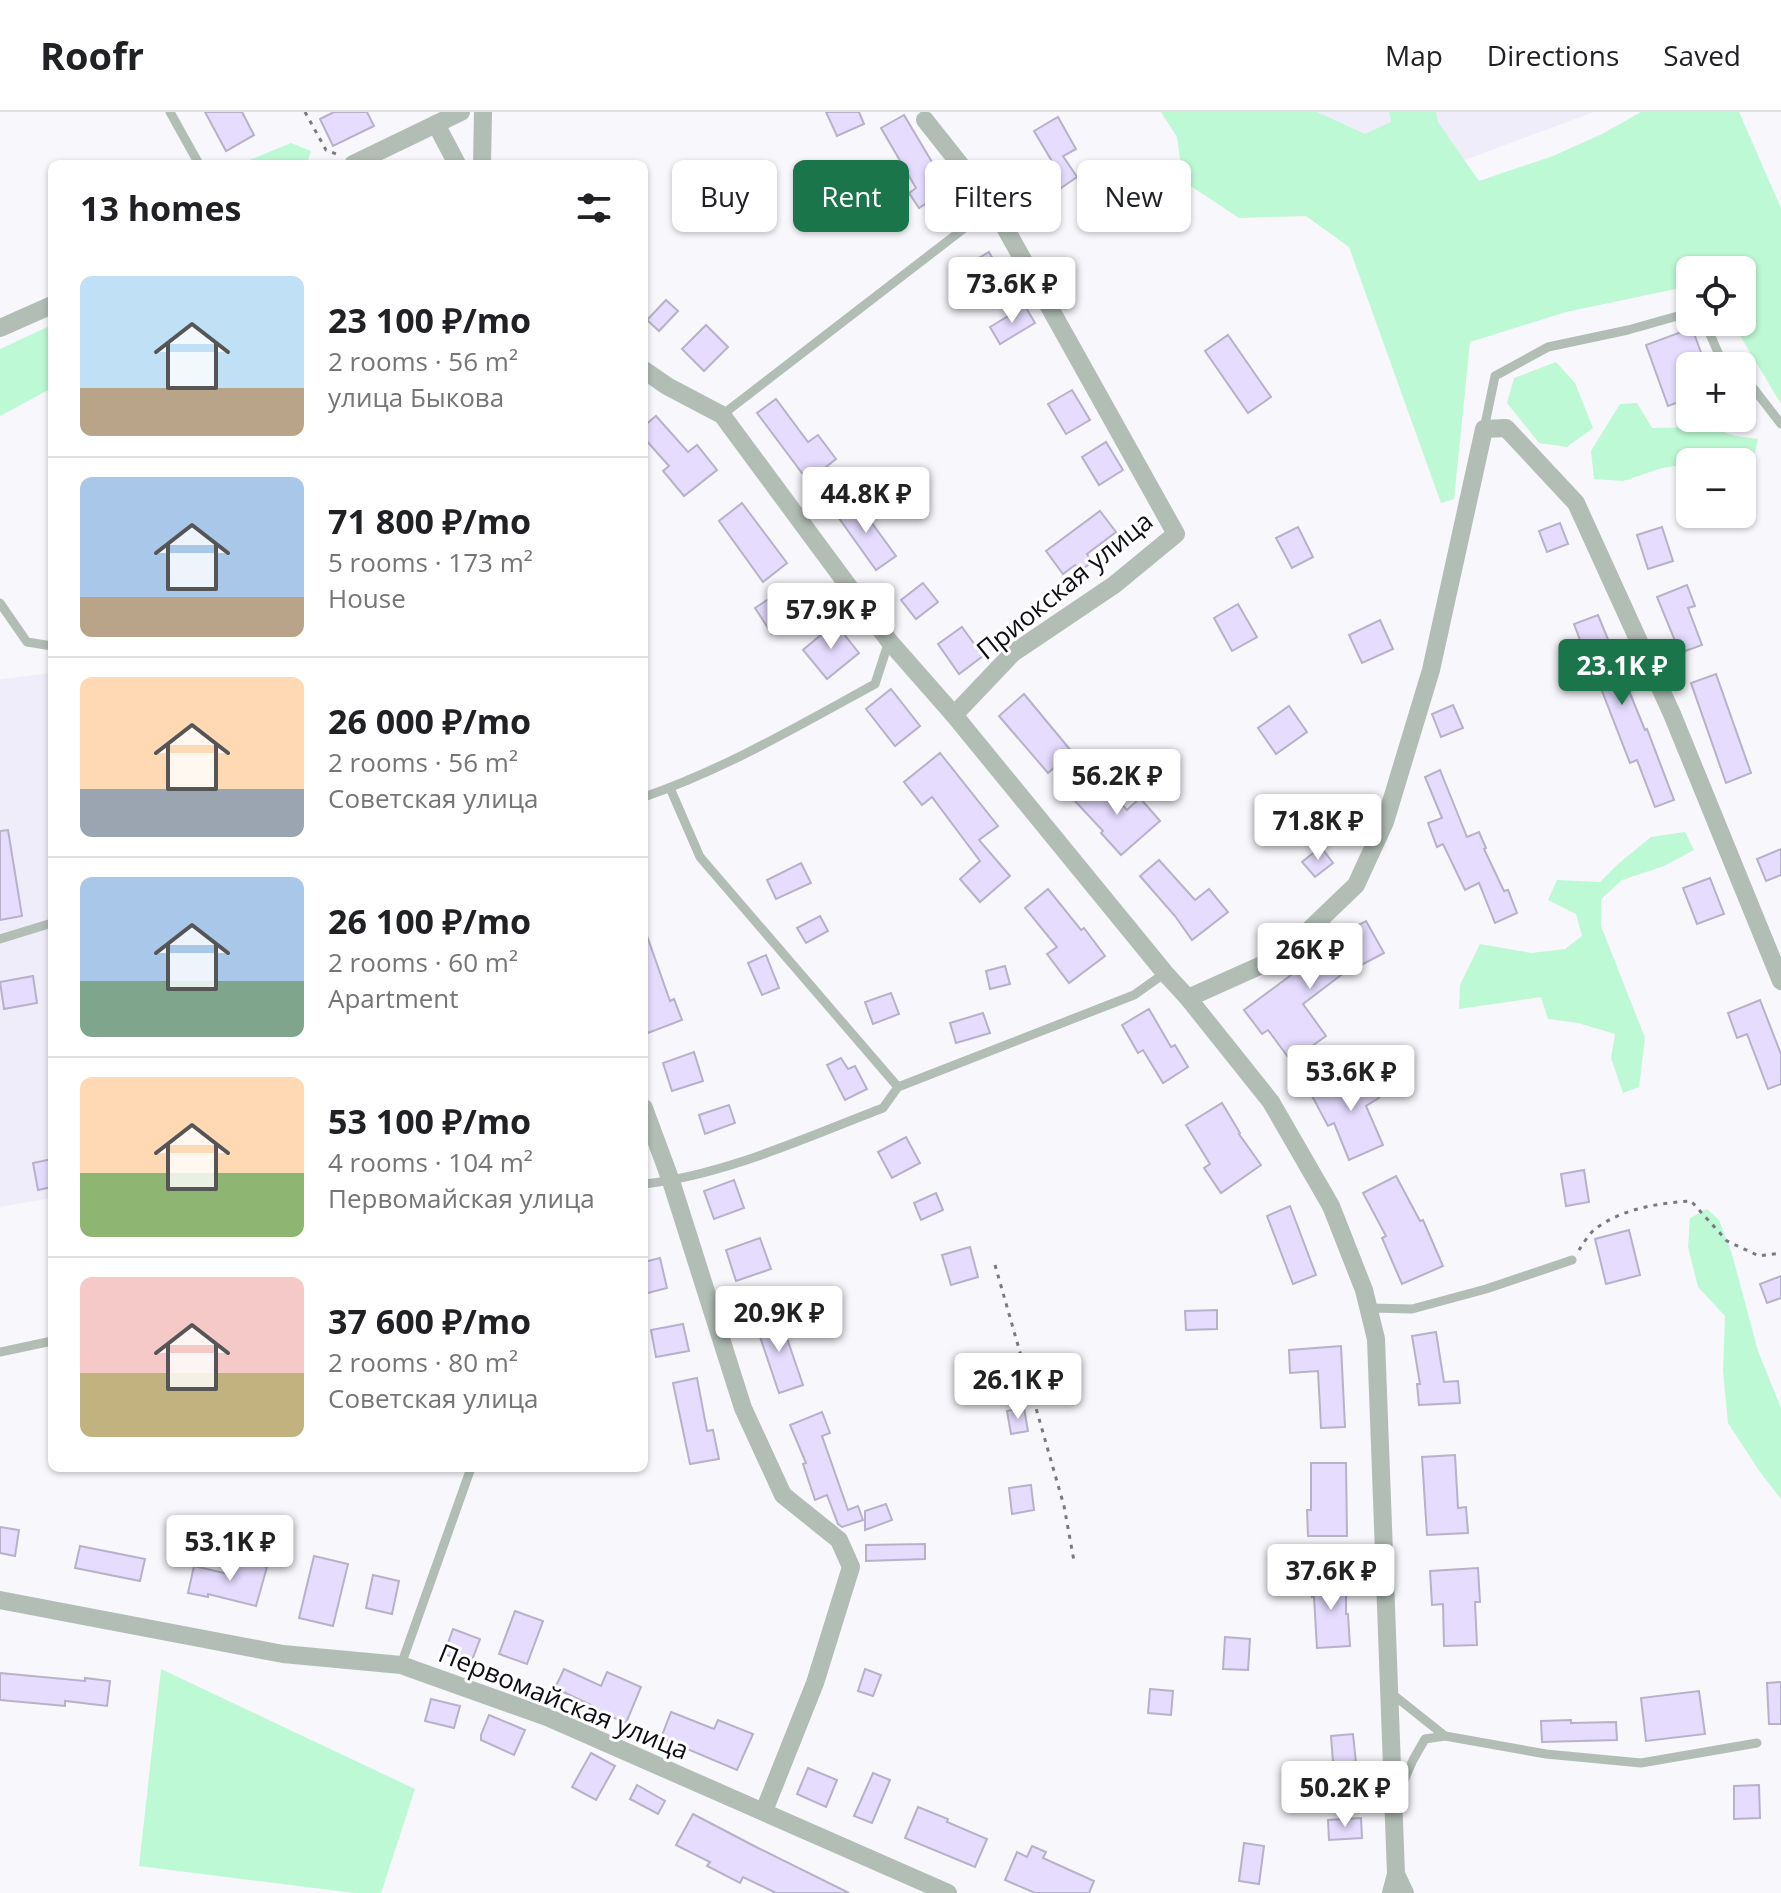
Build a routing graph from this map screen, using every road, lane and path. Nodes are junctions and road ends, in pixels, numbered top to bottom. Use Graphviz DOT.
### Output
graph roads {
  1 [pos="170,112"];
  2 [pos="305,112"];
  3 [pos="461,112"];
  4 [pos="483,112"];
  5 [pos="925,120"];
  6 [pos="436,124"];
  7 [pos="347,159"];
  8 [pos="197,160"];
  9 [pos="455,160"];
  10 [pos="482,160"];
  11 [pos="957,160"];
  12 [pos="959,232"];
  13 [pos="1008,232"];
  14 [pos="48,307"];
  15 [pos="1676,316"];
  16 [pos="0,328"];
  17 [pos="648,373"];
  18 [pos="1756,392"];
  19 [pos="722,415"];
  20 [pos="1781,424"];
  21 [pos="1484,429"];
  22 [pos="0,603"];
  23 [pos="889,641"];
  24 [pos="48,645"];
  25 [pos="954,715"];
  26 [pos="670,788"];
  27 [pos="648,796"];
  28 [pos="48,924"];
  29 [pos="0,939"];
  30 [pos="1165,973"];
  31 [pos="1781,981"];
  32 [pos="1188,998"];
  33 [pos="898,1087"];
  34 [pos="648,1119"];
  35 [pos="671,1181"];
  36 [pos="648,1184"];
  37 [pos="1781,1253"];
  38 [pos="1572,1260"];
  39 [pos="995,1265"];
  40 [pos="1370,1308"];
  41 [pos="48,1342"];
  42 [pos="0,1352"];
  43 [pos="470,1472"];
  44 [pos="1074,1561"];
  45 [pos="0,1600"];
  46 [pos="401,1665"];
  47 [pos="1389,1691"];
  48 [pos="1445,1736"];
  49 [pos="1757,1743"];
  50 [pos="1393,1804"];
  51 [pos="764,1811"];
  52 [pos="1396,1874"];
  53 [pos="948,1893"];
  54 [pos="1391,1893"];
  55 [pos="1405,1893"];
  1 -- 8 [label="lane"];
  2 -- 7 [label="path"];
  3 -- 6 [label="street"];
  4 -- 10 [label="street"];
  5 -- 11 [label="street, Приокская улица"];
  6 -- 7 [label="street"];
  6 -- 9 [label="street"];
  12 -- 19 [label="lane"];
  13 -- 25 [label="street, Приокская улица"];
  14 -- 16 [label="street"];
  15 -- 21 [label="lane"];
  17 -- 19 [label="street"];
  18 -- 20 [label="lane"];
  19 -- 23 [label="street"];
  21 -- 31 [label="street"];
  21 -- 32 [label="street"];
  22 -- 24 [label="lane"];
  23 -- 25 [label="street"];
  23 -- 26 [label="lane"];
  25 -- 30 [label="street"];
  26 -- 27 [label="lane"];
  26 -- 33 [label="lane"];
  28 -- 29 [label="lane"];
  30 -- 32 [label="street"];
  30 -- 33 [label="lane"];
  32 -- 40 [label="street"];
  33 -- 35 [label="lane"];
  34 -- 35 [label="street"];
  35 -- 36 [label="lane"];
  35 -- 51 [label="street"];
  37 -- 38 [label="path"];
  38 -- 40 [label="lane"];
  39 -- 44 [label="path"];
  40 -- 47 [label="street"];
  41 -- 42 [label="lane"];
  43 -- 46 [label="lane"];
  45 -- 46 [label="street, Первомайская улица"];
  46 -- 51 [label="street, Первомайская улица"];
  47 -- 48 [label="lane"];
  47 -- 50 [label="street"];
  48 -- 49 [label="lane"];
  48 -- 50 [label="lane"];
  50 -- 52 [label="street"];
  51 -- 53 [label="street, Первомайская улица"];
  52 -- 54 [label="street"];
  52 -- 55 [label="street"];
}
